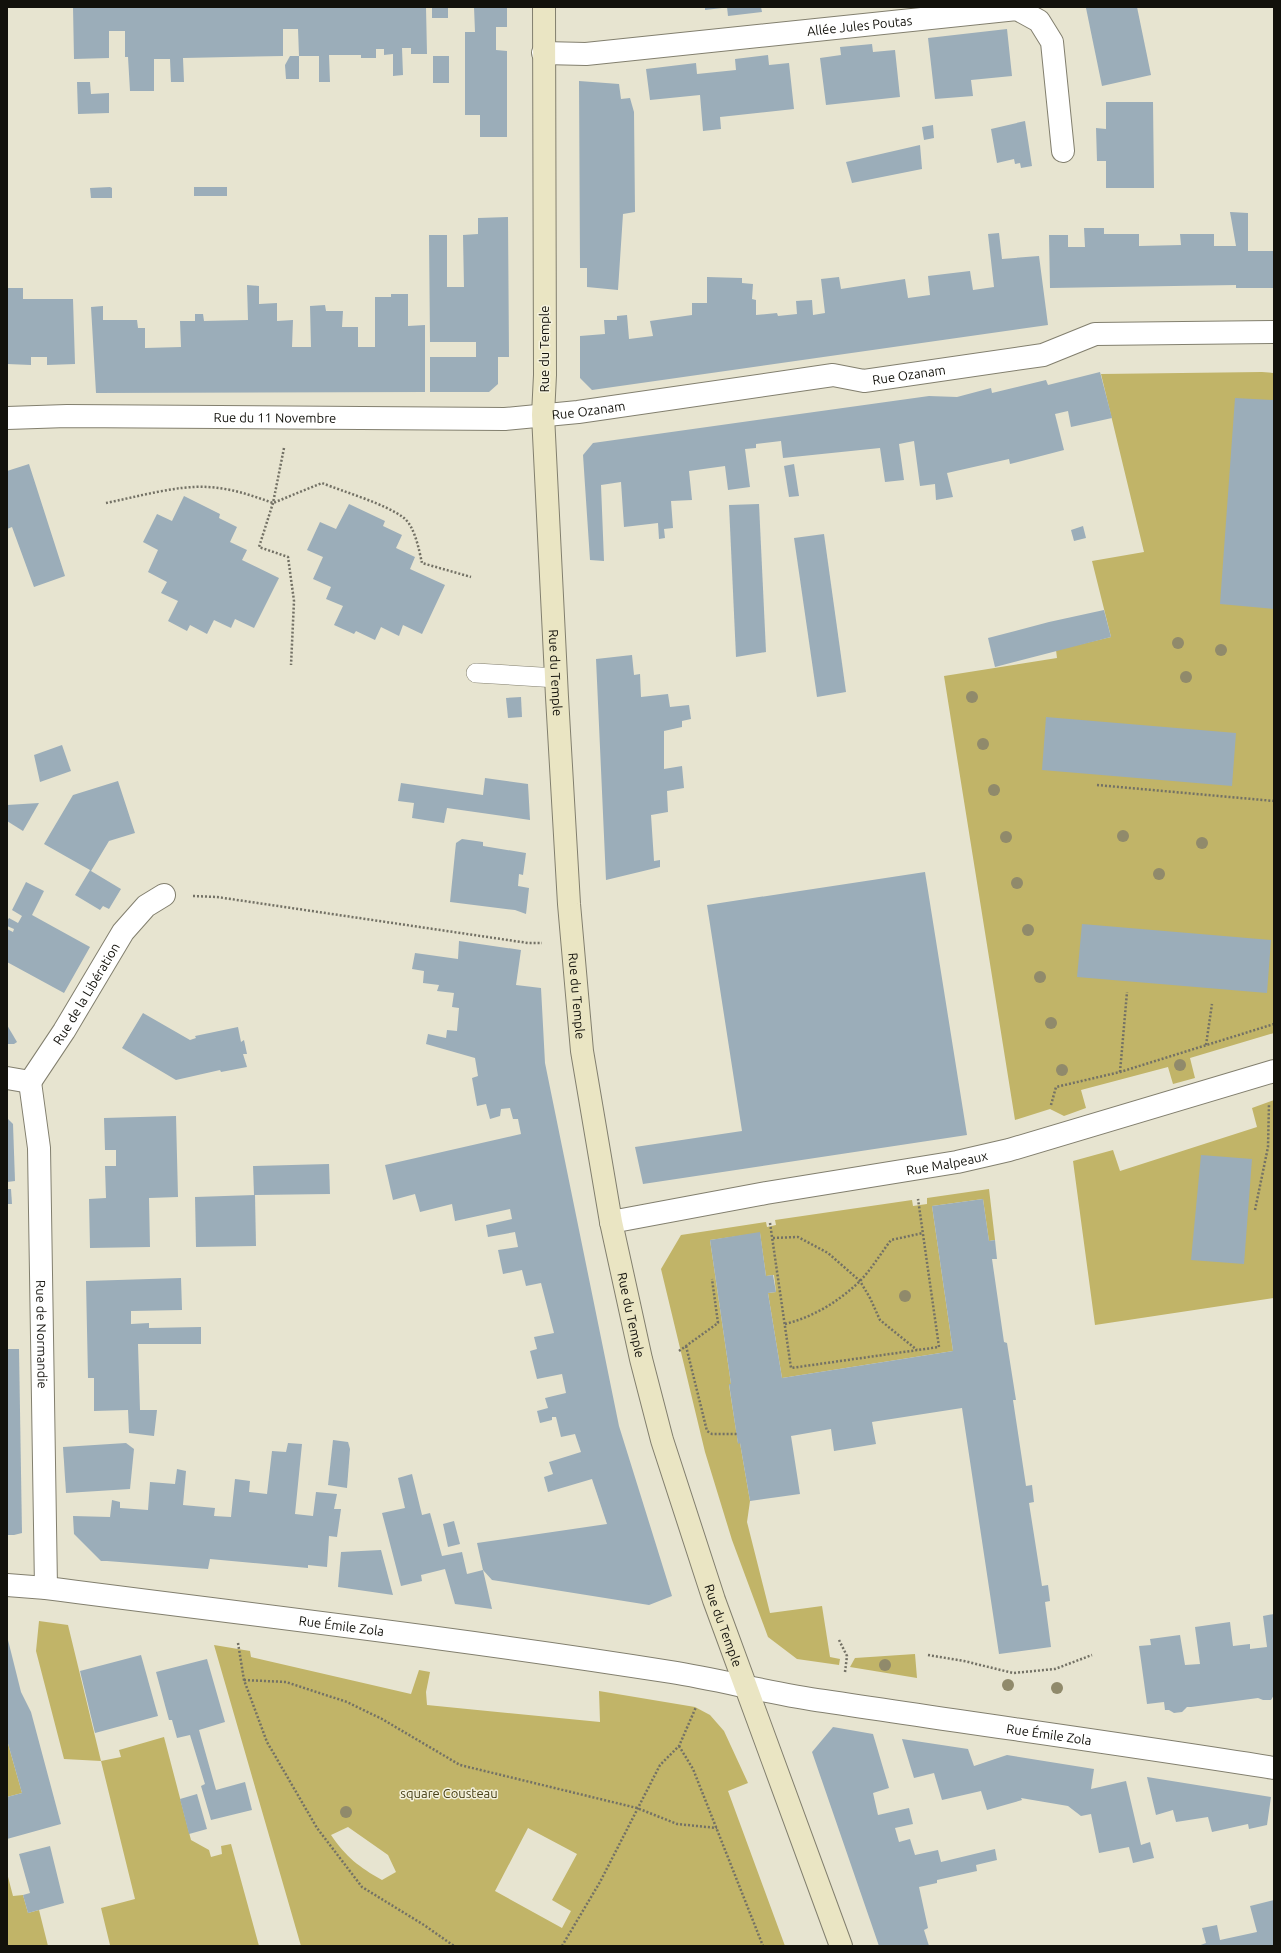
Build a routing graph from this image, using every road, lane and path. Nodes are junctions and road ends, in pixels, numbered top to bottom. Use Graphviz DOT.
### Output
graph roads {
  1 [pos="544,7"];
  2 [pos="543,53"];
  3 [pos="1063,151"];
  4 [pos="1274,332"];
  5 [pos="543,415"];
  6 [pos="7,418"];
  7 [pos="283,419"];
  8 [pos="106,503"];
  9 [pos="273,503"];
  10 [pos="471,577"];
  11 [pos="290,665"];
  12 [pos="476,673"];
  13 [pos="557,678"];
  14 [pos="1097,786"];
  15 [pos="1274,801"];
  16 [pos="164,895"];
  17 [pos="573,941"];
  18 [pos="1127,992"];
  19 [pos="1212,1004"];
  20 [pos="1274,1024"];
  21 [pos="1206,1045"];
  22 [pos="1274,1071"];
  23 [pos="1120,1072"];
  24 [pos="7,1078"];
  25 [pos="30,1082"];
  26 [pos="1269,1101"];
  27 [pos="1051,1136"];
  28 [pos="914,1169"];
  29 [pos="766,1193"];
  30 [pos="1255,1210"];
  31 [pos="611,1222"];
  32 [pos="923,1233"];
  33 [pos="772,1238"];
  34 [pos="712,1279"];
  35 [pos="860,1281"];
  36 [pos="785,1324"];
  37 [pos="686,1346"];
  38 [pos="917,1350"];
  39 [pos="679,1351"];
  40 [pos="737,1434"];
  41 [pos="7,1585"];
  42 [pos="46,1588"];
  43 [pos="235,1612"];
  44 [pos="839,1640"];
  45 [pos="928,1655"];
  46 [pos="1092,1655"];
  47 [pos="845,1672"];
  48 [pos="703,1678"];
  49 [pos="244,1680"];
  50 [pos="746,1687"];
  51 [pos="679,1746"];
  52 [pos="1274,1768"];
  53 [pos="637,1808"];
  54 [pos="717,1828"];
  55 [pos="454,1946"];
  56 [pos="562,1946"];
  57 [pos="763,1946"];
  58 [pos="841,1946"];
  1 -- 2 [label="street, Rue du Temple"];
  2 -- 3 [label="street, Allée Jules Poutas"];
  2 -- 5 [label="street, Rue du Temple"];
  4 -- 5 [label="street, Rue Ozanam"];
  5 -- 7 [label="street, Rue du 11 Novembre"];
  5 -- 13 [label="street, Rue du Temple"];
  6 -- 7 [label="street, Rue du 11 Novembre"];
  7 -- 9 [label="path"];
  8 -- 9 [label="path"];
  9 -- 10 [label="path"];
  9 -- 11 [label="path"];
  12 -- 13 [label="lane"];
  13 -- 17 [label="street, Rue du Temple"];
  14 -- 15 [label="path"];
  16 -- 17 [label="path"];
  16 -- 25 [label="street, Rue de la Libération"];
  17 -- 31 [label="street, Rue du Temple"];
  18 -- 23 [label="path"];
  19 -- 21 [label="path"];
  20 -- 21 [label="path"];
  21 -- 23 [label="path"];
  22 -- 27 [label="street, Rue Malpeaux"];
  23 -- 27 [label="path"];
  24 -- 25 [label="street"];
  25 -- 42 [label="street, Rue de Normandie"];
  26 -- 30 [label="path"];
  27 -- 28 [label="street, Rue Malpeaux"];
  28 -- 29 [label="street, Rue Malpeaux"];
  28 -- 32 [label="path"];
  29 -- 31 [label="street, Rue Malpeaux"];
  29 -- 33 [label="path"];
  31 -- 50 [label="street, Rue du Temple"];
  32 -- 35 [label="path"];
  32 -- 38 [label="path"];
  33 -- 35 [label="path"];
  33 -- 36 [label="path"];
  34 -- 37 [label="path"];
  35 -- 36 [label="path"];
  35 -- 38 [label="path"];
  36 -- 38 [label="path"];
  37 -- 39 [label="path"];
  37 -- 40 [label="path"];
  41 -- 42 [label="street, Rue Émile Zola"];
  42 -- 43 [label="street, Rue Émile Zola"];
  43 -- 48 [label="street, Rue Émile Zola"];
  43 -- 49 [label="path"];
  44 -- 47 [label="path"];
  45 -- 46 [label="path"];
  48 -- 50 [label="street, Rue Émile Zola"];
  48 -- 51 [label="path"];
  49 -- 53 [label="path"];
  49 -- 55 [label="path"];
  50 -- 52 [label="street, Rue Émile Zola"];
  50 -- 58 [label="street, Rue du Temple"];
  51 -- 53 [label="path"];
  51 -- 54 [label="path"];
  53 -- 54 [label="path"];
  53 -- 56 [label="path"];
  54 -- 57 [label="path"];
}
